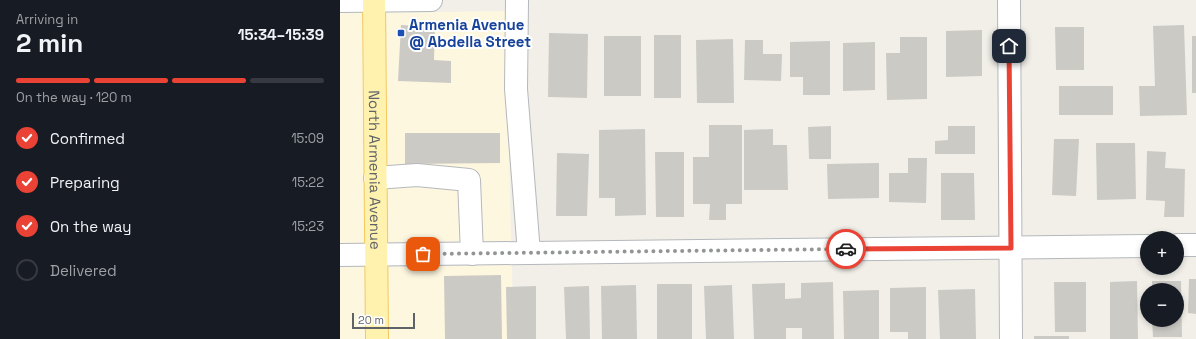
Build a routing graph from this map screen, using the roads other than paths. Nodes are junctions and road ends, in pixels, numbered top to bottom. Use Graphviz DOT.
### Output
graph roads {
  1 [pos="374,0"];
  2 [pos="431,0"];
  3 [pos="517,0"];
  4 [pos="1009,0"];
  5 [pos="340,1"];
  6 [pos="375,178"];
  7 [pos="1184,245"];
  8 [pos="1196,245"];
  9 [pos="1140,246"];
  10 [pos="1011,248"];
  11 [pos="529,253"];
  12 [pos="472,254"];
  13 [pos="340,255"];
  14 [pos="376,255"];
  15 [pos="377,339"];
  16 [pos="1011,339"];
  1 -- 2 [label="street"];
  1 -- 5 [label="street"];
  1 -- 6 [label="main road, North Armenia Avenue"];
  3 -- 11 [label="street"];
  4 -- 10 [label="street"];
  6 -- 12 [label="street"];
  6 -- 14 [label="main road, North Armenia Avenue"];
  7 -- 8 [label="street"];
  9 -- 10 [label="street"];
  10 -- 11 [label="street"];
  10 -- 16 [label="street"];
  11 -- 12 [label="street"];
  12 -- 14 [label="street"];
  13 -- 14 [label="street"];
  14 -- 15 [label="main road, North Armenia Avenue"];
}
